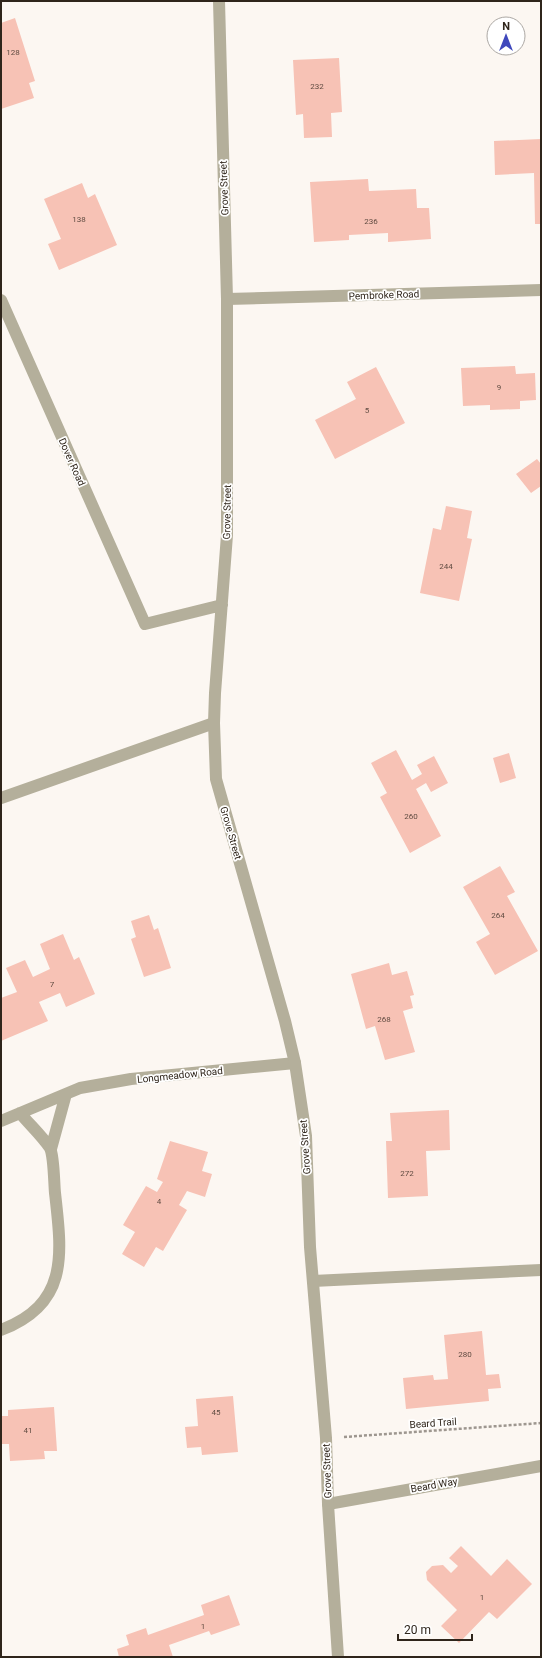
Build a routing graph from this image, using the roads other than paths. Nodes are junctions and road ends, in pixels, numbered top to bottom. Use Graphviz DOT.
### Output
graph roads {
  1 [pos="219,1"];
  2 [pos="541,290"];
  3 [pos="1,300"];
  4 [pos="227,300"];
  5 [pos="222,605"];
  6 [pos="214,723"];
  7 [pos="1,798"];
  8 [pos="295,1063"];
  9 [pos="66,1094"];
  10 [pos="20,1113"];
  11 [pos="1,1121"];
  12 [pos="51,1149"];
  13 [pos="541,1270"];
  14 [pos="313,1281"];
  15 [pos="1,1330"];
  16 [pos="541,1466"];
  17 [pos="328,1504"];
  18 [pos="338,1657"];
  1 -- 4 [label="street, Grove Street"];
  2 -- 4 [label="street, Pembroke Road"];
  3 -- 5 [label="street, Dover Road"];
  4 -- 5 [label="street, Grove Street"];
  5 -- 6 [label="street, Grove Street"];
  6 -- 7 [label="street"];
  6 -- 8 [label="street, Grove Street"];
  8 -- 9 [label="street, Longmeadow Road"];
  8 -- 14 [label="street, Grove Street"];
  9 -- 10 [label="street, Longmeadow Road"];
  9 -- 12 [label="street"];
  10 -- 11 [label="street, Longmeadow Road"];
  10 -- 12 [label="street"];
  12 -- 15 [label="street"];
  13 -- 14 [label="street"];
  14 -- 17 [label="street, Grove Street"];
  16 -- 17 [label="street, Beard Way"];
  17 -- 18 [label="street, Grove Street"];
}
